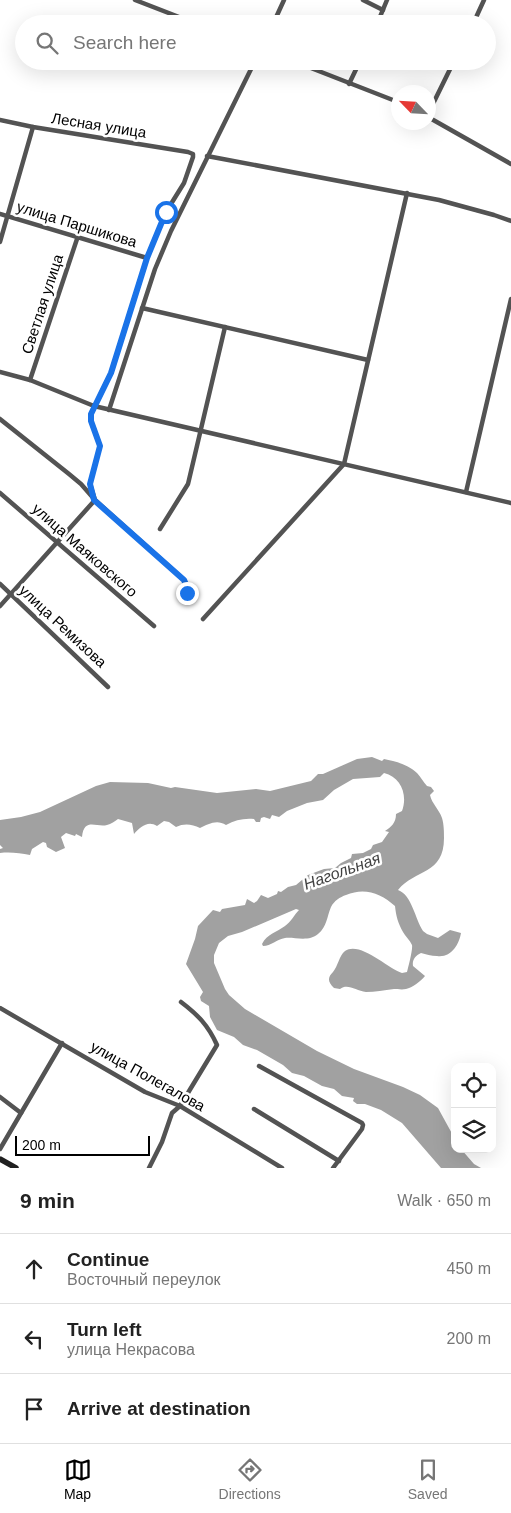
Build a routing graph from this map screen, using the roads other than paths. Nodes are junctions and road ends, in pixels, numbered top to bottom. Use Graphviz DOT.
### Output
graph roads {
  1 [pos="135,0"];
  2 [pos="284,0"];
  3 [pos="363,0"];
  4 [pos="387,0"];
  5 [pos="484,0"];
  6 [pos="148,2"];
  7 [pos="383,10"];
  8 [pos="177,15"];
  9 [pos="277,15"];
  10 [pos="381,15"];
  11 [pos="477,15"];
  12 [pos="251,70"];
  13 [pos="315,70"];
  14 [pos="356,70"];
  15 [pos="450,70"];
  16 [pos="349,84"];
  17 [pos="391,99"];
  18 [pos="436,99"];
  19 [pos="0,120"];
  20 [pos="436,121"];
  21 [pos="33,127"];
  22 [pos="208,156"];
  23 [pos="511,164"];
  24 [pos="407,193"];
  25 [pos="0,214"];
  26 [pos="8,216"];
  27 [pos="511,222"];
  28 [pos="78,236"];
  29 [pos="0,242"];
  30 [pos="147,258"];
  31 [pos="511,299"];
  32 [pos="142,308"];
  33 [pos="225,327"];
  34 [pos="368,360"];
  35 [pos="0,372"];
  36 [pos="30,380"];
  37 [pos="94,406"];
  38 [pos="109,410"];
  39 [pos="0,419"];
  40 [pos="201,431"];
  41 [pos="344,464"];
  42 [pos="466,492"];
  43 [pos="0,493"];
  44 [pos="94,500"];
  45 [pos="511,503"];
  46 [pos="160,529"];
  47 [pos="58,542"];
  48 [pos="0,584"];
  49 [pos="187,593"];
  50 [pos="10,594"];
  51 [pos="0,606"];
  52 [pos="203,619"];
  53 [pos="154,626"];
  54 [pos="108,687"];
  55 [pos="180,1002"];
  56 [pos="0,1008"];
  57 [pos="62,1043"];
  58 [pos="259,1066"];
  59 [pos="0,1097"];
  60 [pos="180,1106"];
  61 [pos="254,1109"];
  62 [pos="21,1113"];
  63 [pos="0,1148"];
  64 [pos="0,1159"];
  65 [pos="339,1161"];
  66 [pos="16,1168"];
  67 [pos="149,1168"];
  68 [pos="282,1168"];
  69 [pos="334,1168"];
  1 -- 6 [label="street"];
  2 -- 9 [label="street"];
  3 -- 7 [label="street"];
  4 -- 7 [label="street"];
  5 -- 11 [label="street"];
  6 -- 8 [label="street"];
  7 -- 10 [label="street"];
  12 -- 22 [label="street"];
  13 -- 16 [label="street"];
  14 -- 16 [label="street"];
  15 -- 18 [label="street"];
  16 -- 17 [label="street"];
  19 -- 21 [label="street, Лесная улица"];
  20 -- 23 [label="street"];
  21 -- 26 [label="street"];
  21 -- 30 [label="street, Лесная улица"];
  22 -- 24 [label="street"];
  22 -- 32 [label="street"];
  24 -- 27 [label="street"];
  24 -- 34 [label="street"];
  25 -- 26 [label="street, улица Паршикова"];
  26 -- 28 [label="street, улица Паршикова"];
  26 -- 29 [label="street"];
  28 -- 30 [label="street, улица Паршикова"];
  28 -- 36 [label="street, Светлая улица"];
  30 -- 37 [label="street"];
  31 -- 42 [label="street"];
  32 -- 33 [label="street"];
  32 -- 38 [label="street"];
  33 -- 34 [label="street"];
  33 -- 40 [label="street"];
  34 -- 41 [label="street"];
  35 -- 36 [label="street"];
  36 -- 37 [label="street"];
  37 -- 38 [label="street"];
  37 -- 44 [label="street"];
  38 -- 40 [label="street"];
  39 -- 44 [label="street"];
  40 -- 41 [label="street"];
  40 -- 46 [label="street"];
  41 -- 42 [label="street"];
  41 -- 52 [label="street"];
  42 -- 45 [label="street"];
  43 -- 47 [label="street, улица Маяковского"];
  44 -- 47 [label="street"];
  44 -- 49 [label="street"];
  47 -- 50 [label="street"];
  47 -- 53 [label="street, улица Маяковского"];
  48 -- 50 [label="street, улица Ремизова"];
  50 -- 51 [label="street"];
  50 -- 54 [label="street, улица Ремизова"];
  55 -- 60 [label="street"];
  56 -- 57 [label="street, улица Полегалова"];
  57 -- 60 [label="street, улица Полегалова"];
  57 -- 62 [label="street"];
  58 -- 65 [label="street"];
  59 -- 62 [label="street"];
  60 -- 67 [label="street"];
  60 -- 68 [label="street, улица Полегалова"];
  61 -- 65 [label="street"];
  62 -- 63 [label="street"];
  64 -- 66 [label="street"];
  65 -- 69 [label="street"];
}
